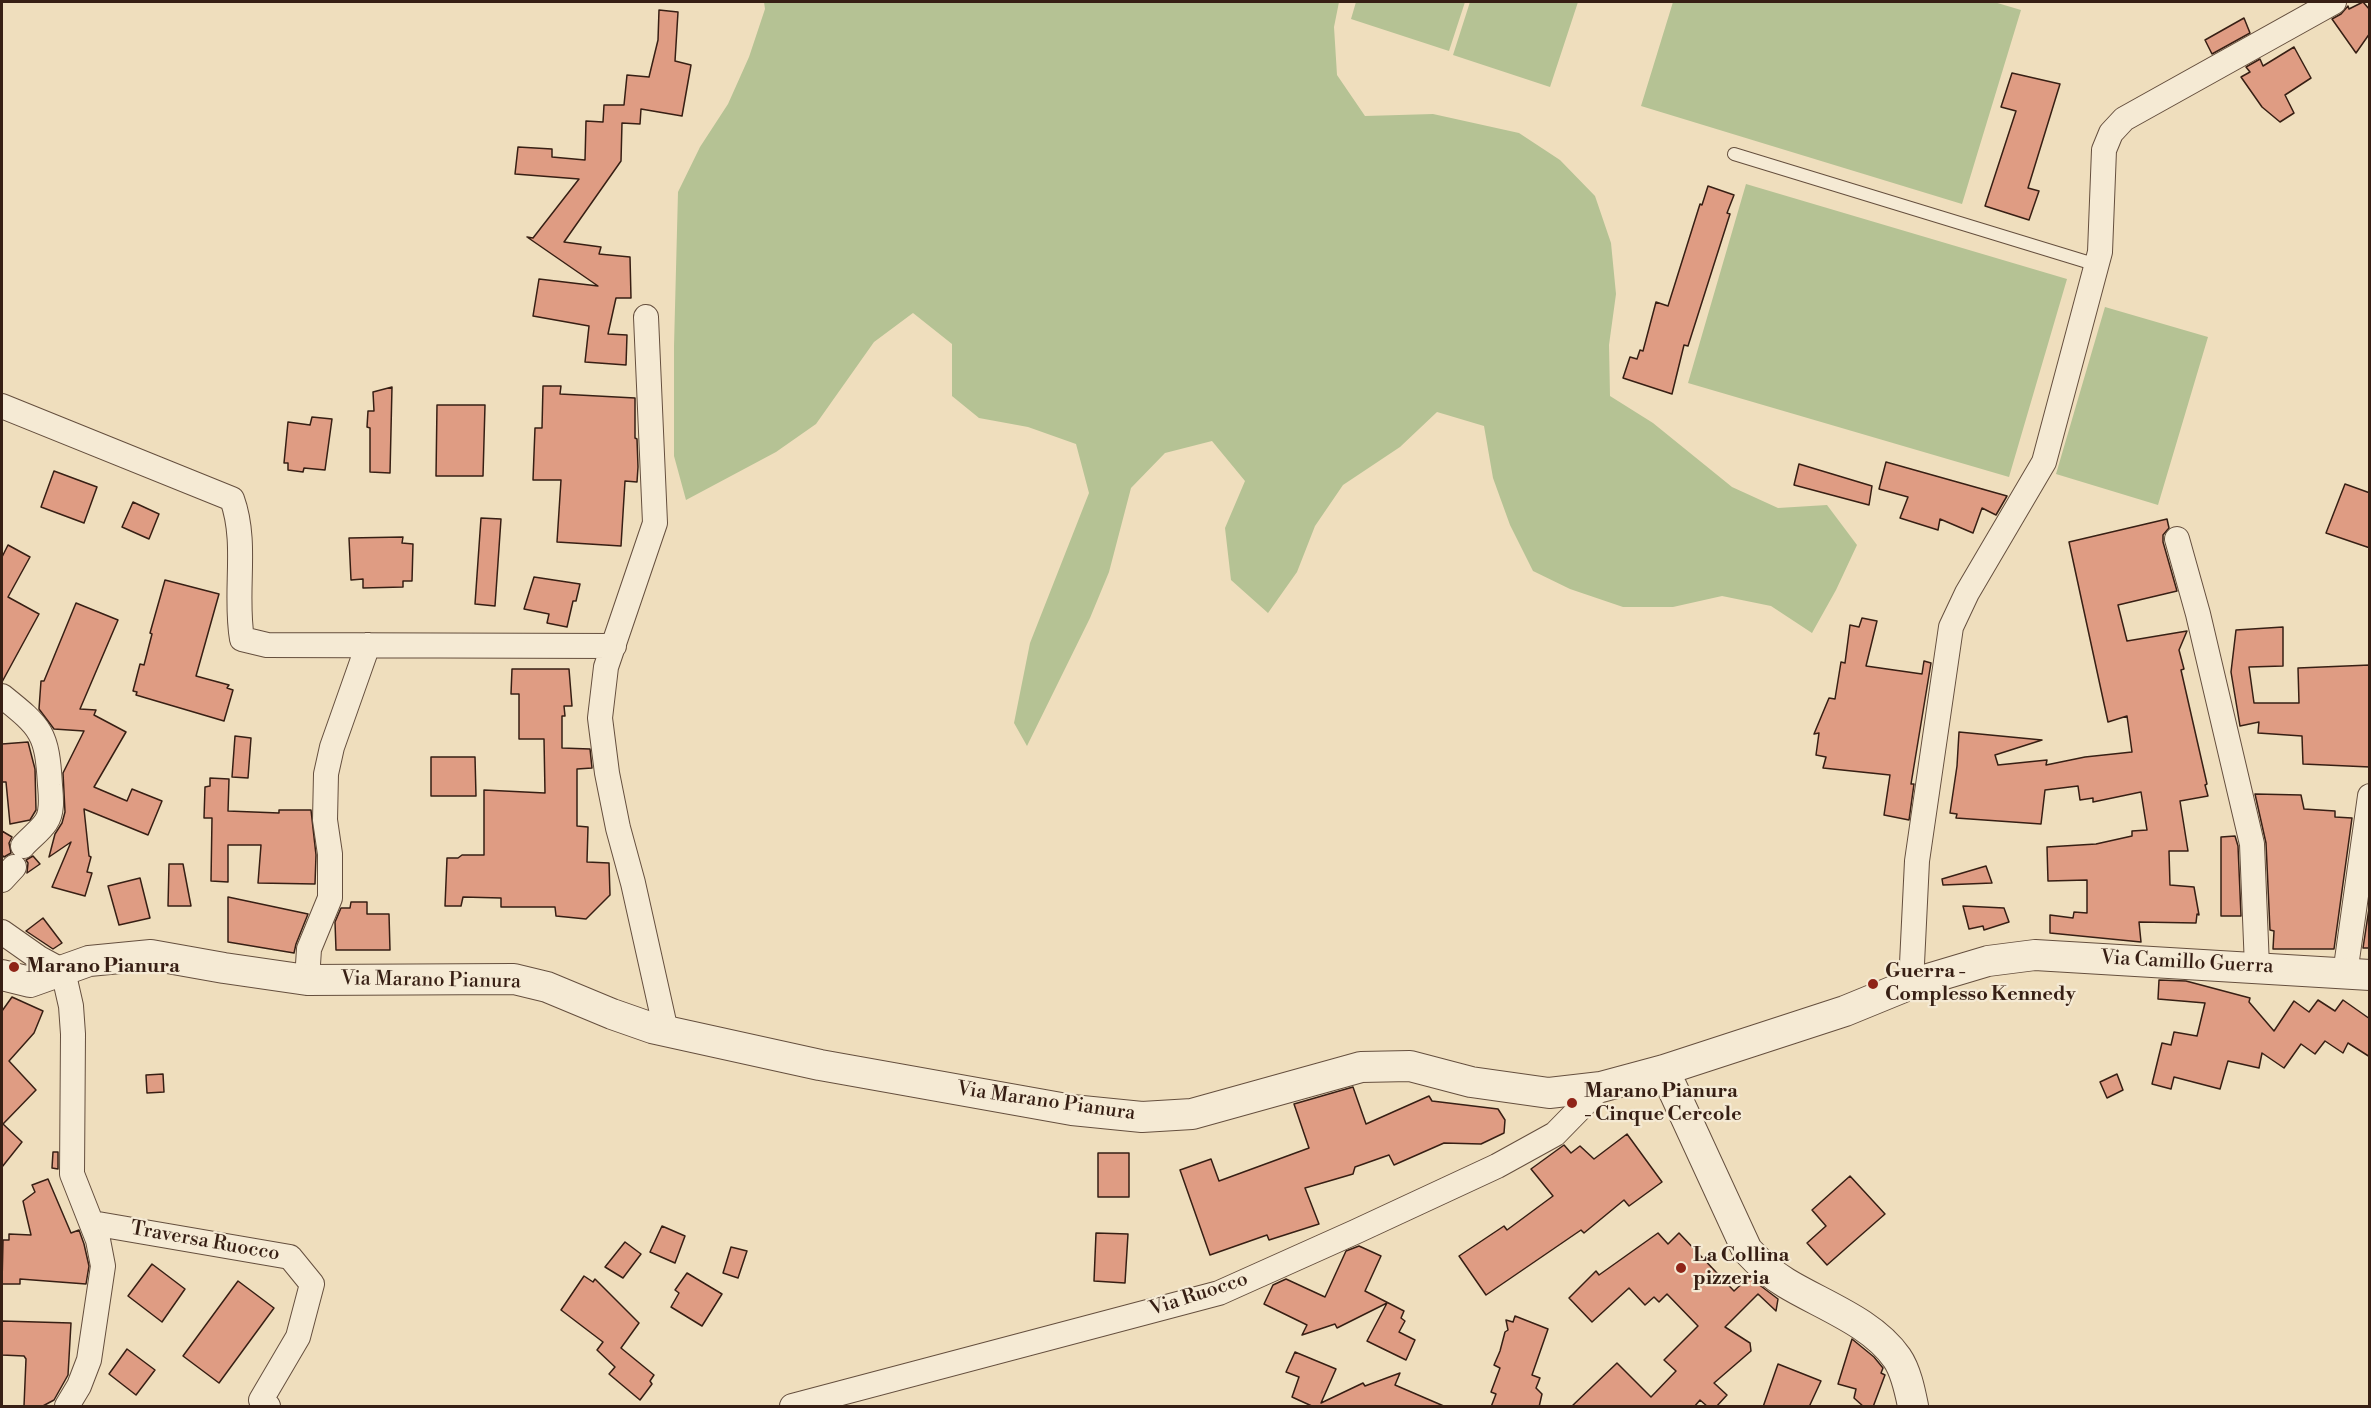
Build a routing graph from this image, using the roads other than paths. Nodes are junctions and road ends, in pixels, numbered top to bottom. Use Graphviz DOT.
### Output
graph roads {
  1 [pos="2334,2"];
  2 [pos="1734,154"];
  3 [pos="2097,265"];
  4 [pos="646,318"];
  5 [pos="2,406"];
  6 [pos="2177,539"];
  7 [pos="368,645"];
  8 [pos="614,646"];
  9 [pos="2,696"];
  10 [pos="2370,796"];
  11 [pos="13,864"];
  12 [pos="5,932"];
  13 [pos="2257,967"];
  14 [pos="63,971"];
  15 [pos="2357,974"];
  16 [pos="2,975"];
  17 [pos="307,980"];
  18 [pos="1911,984"];
  19 [pos="666,1031"];
  20 [pos="1664,1070"];
  21 [pos="1601,1087"];
  22 [pos="92,1223"];
  23 [pos="67,1407"];
  24 [pos="268,1407"];
  25 [pos="792,1407"];
  26 [pos="1913,1407"];
  1 -- 3 [label="street"];
  2 -- 3 [label="lane"];
  3 -- 18 [label="street"];
  4 -- 8 [label="street"];
  5 -- 7 [label="street"];
  6 -- 13 [label="street"];
  7 -- 8 [label="street"];
  7 -- 17 [label="street"];
  8 -- 19 [label="street"];
  9 -- 11 [label="street"];
  10 -- 15 [label="street"];
  12 -- 14 [label="street"];
  13 -- 15 [label="street, Via Camillo Guerra"];
  13 -- 18 [label="street, Via Camillo Guerra"];
  14 -- 16 [label="street, Via Marano Pianura"];
  14 -- 17 [label="street, Via Marano Pianura"];
  14 -- 22 [label="street"];
  17 -- 19 [label="street, Via Marano Pianura"];
  18 -- 20 [label="street, Via Camillo Guerra"];
  19 -- 21 [label="street, Via Marano Pianura"];
  20 -- 21 [label="street, Via Marano Pianura"];
  20 -- 26 [label="street"];
  21 -- 25 [label="street, Via Ruocco"];
  22 -- 23 [label="street"];
  22 -- 24 [label="street, Traversa Ruocco"];
}
